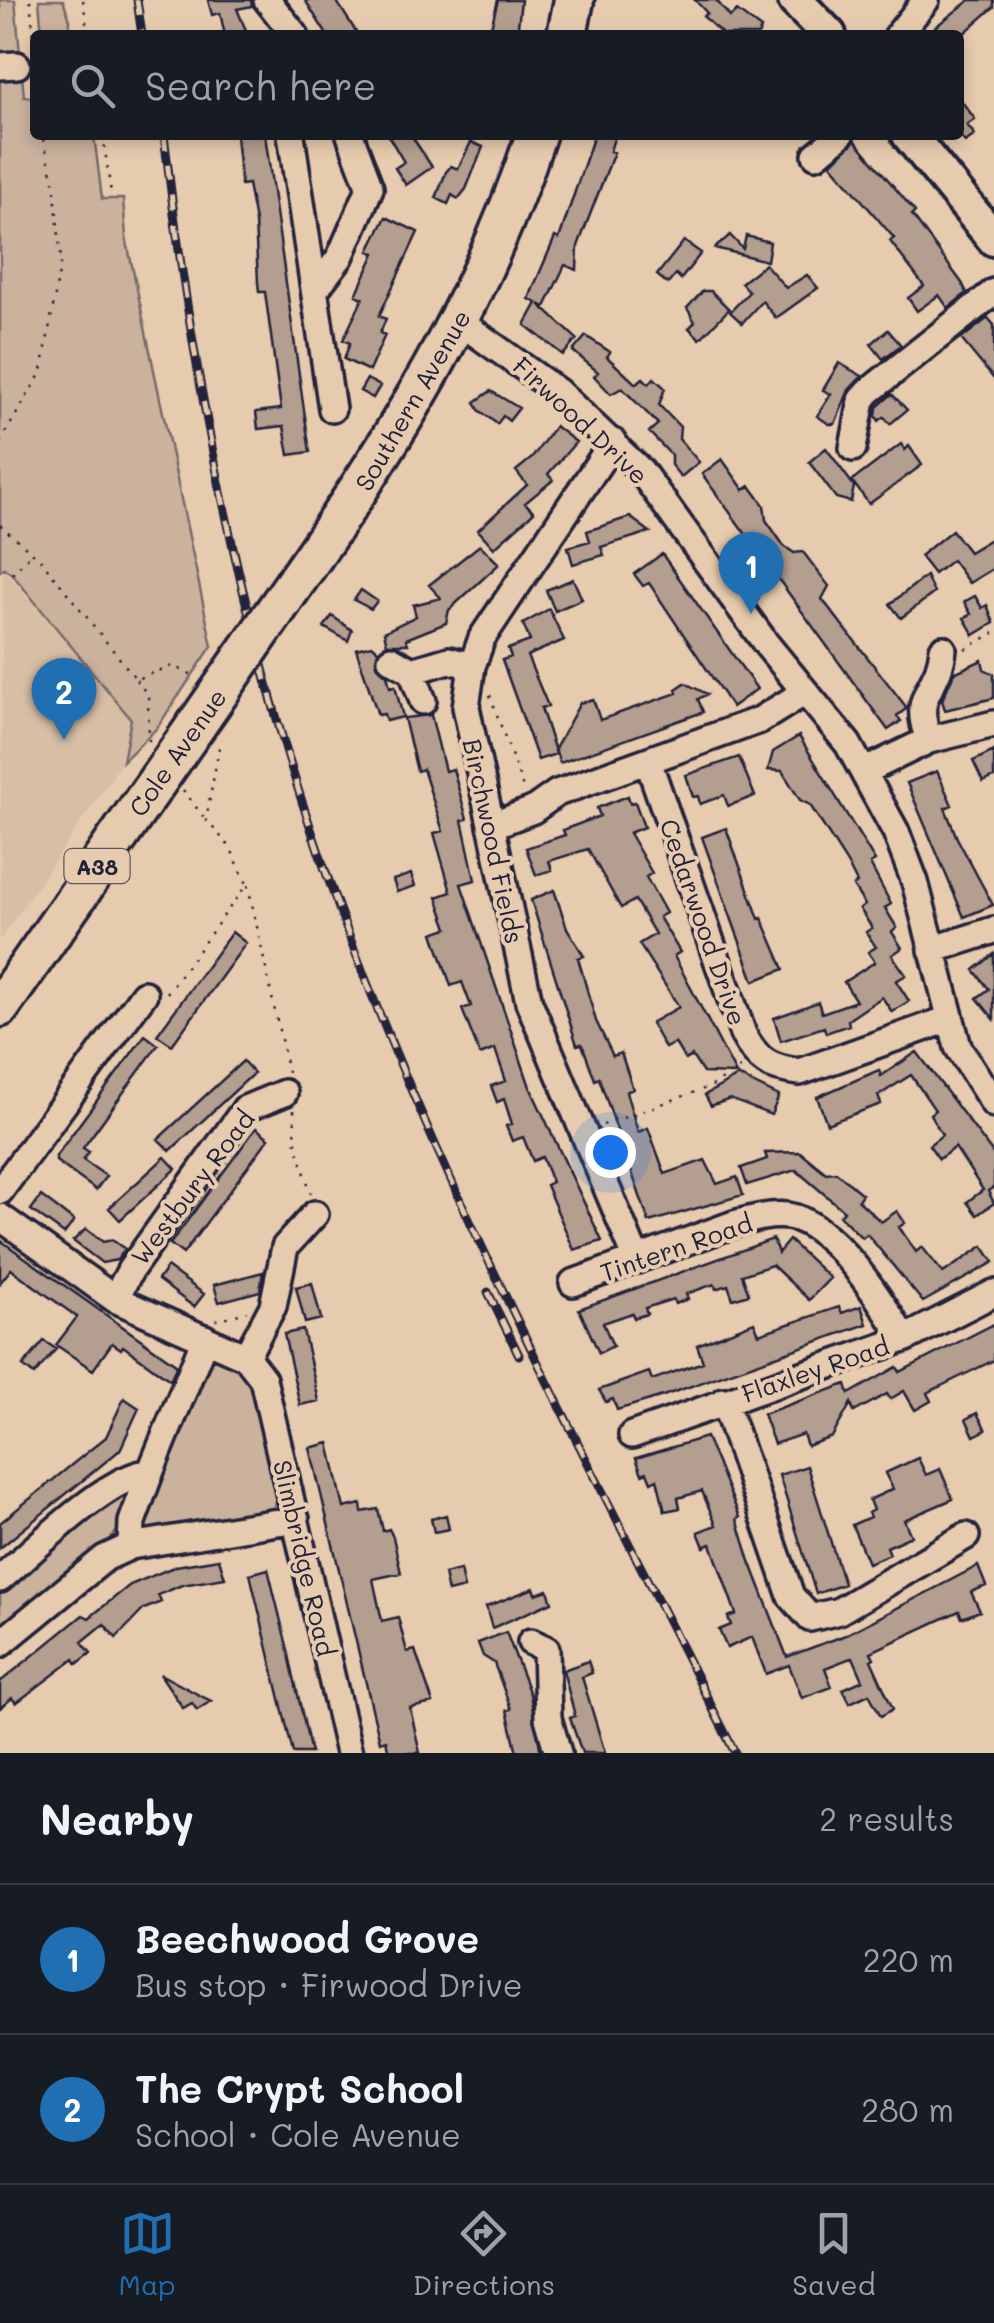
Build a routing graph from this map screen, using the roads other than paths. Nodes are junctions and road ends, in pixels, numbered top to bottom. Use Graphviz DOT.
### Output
graph roads {
  1 [pos="267,0"];
  2 [pos="574,0"];
  3 [pos="795,0"];
  4 [pos="926,0"];
  5 [pos="291,30"];
  6 [pos="568,30"];
  7 [pos="823,30"];
  8 [pos="902,30"];
  9 [pos="292,140"];
  10 [pos="352,140"];
  11 [pos="534,140"];
  12 [pos="834,140"];
  13 [pos="913,140"];
  14 [pos="816,155"];
  15 [pos="994,240"];
  16 [pos="315,290"];
  17 [pos="994,292"];
  18 [pos="460,322"];
  19 [pos="332,410"];
  20 [pos="862,437"];
  21 [pos="613,442"];
  22 [pos="252,645"];
  23 [pos="942,655"];
  24 [pos="474,659"];
  25 [pos="806,692"];
  26 [pos="423,700"];
  27 [pos="994,724"];
  28 [pos="929,740"];
  29 [pos="648,761"];
  30 [pos="865,770"];
  31 [pos="491,826"];
  32 [pos="994,930"];
  33 [pos="932,950"];
  34 [pos="144,994"];
  35 [pos="0,1007"];
  36 [pos="947,1009"];
  37 [pos="288,1088"];
  38 [pos="994,1104"];
  39 [pos="0,1191"];
  40 [pos="315,1214"];
  41 [pos="0,1218"];
  42 [pos="637,1260"];
  43 [pos="573,1283"];
  44 [pos="994,1294"];
  45 [pos="115,1299"];
  46 [pos="206,1338"];
  47 [pos="904,1338"];
  48 [pos="251,1361"];
  49 [pos="724,1401"];
  50 [pos="632,1434"];
  51 [pos="150,1473"];
  52 [pos="296,1520"];
  53 [pos="966,1536"];
  54 [pos="131,1546"];
  55 [pos="0,1578"];
  56 [pos="0,1644"];
  57 [pos="546,1644"];
  58 [pos="349,1753"];
  59 [pos="558,1753"];
  1 -- 5 [label="street"];
  2 -- 6 [label="highway"];
  3 -- 7 [label="main road"];
  4 -- 8 [label="street"];
  9 -- 16 [label="street"];
  10 -- 16 [label="street"];
  11 -- 18 [label="highway, Southern Avenue / A38"];
  12 -- 14 [label="street"];
  13 -- 15 [label="main road"];
  16 -- 19 [label="street"];
  17 -- 20 [label="street"];
  18 -- 21 [label="street, Firwood Drive"];
  18 -- 22 [label="highway, Southern Avenue / A38, bridge"];
  21 -- 24 [label="street, Birchwood Fields"];
  21 -- 25 [label="street, Firwood Drive"];
  22 -- 35 [label="highway, Cole Avenue / A38, bridge"];
  23 -- 28 [label="street"];
  24 -- 26 [label="street"];
  24 -- 31 [label="street, Birchwood Fields"];
  25 -- 29 [label="street"];
  25 -- 30 [label="street, Firwood Drive"];
  27 -- 28 [label="street"];
  28 -- 30 [label="street"];
  29 -- 31 [label="street"];
  29 -- 36 [label="street, Cedarwood Drive"];
  30 -- 33 [label="street, Firwood Drive"];
  31 -- 42 [label="street, Birchwood Fields"];
  32 -- 33 [label="street"];
  33 -- 36 [label="street, Firwood Drive"];
  34 -- 39 [label="street"];
  36 -- 38 [label="street, Firwood Drive"];
  37 -- 45 [label="street, Westbury Road"];
  40 -- 48 [label="street"];
  41 -- 45 [label="street"];
  42 -- 43 [label="street, Tintern Road"];
  42 -- 47 [label="street, Tintern Road"];
  44 -- 47 [label="street, Flaxley Road"];
  45 -- 46 [label="street"];
  46 -- 48 [label="street"];
  46 -- 51 [label="street"];
  47 -- 49 [label="street, Flaxley Road"];
  48 -- 52 [label="street, Slimbridge Road"];
  49 -- 50 [label="street, Flaxley Road"];
  49 -- 53 [label="street"];
  51 -- 54 [label="street"];
  51 -- 55 [label="street"];
  52 -- 54 [label="street"];
  52 -- 58 [label="street, Slimbridge Road"];
  54 -- 56 [label="street"];
  57 -- 59 [label="street"];
}
